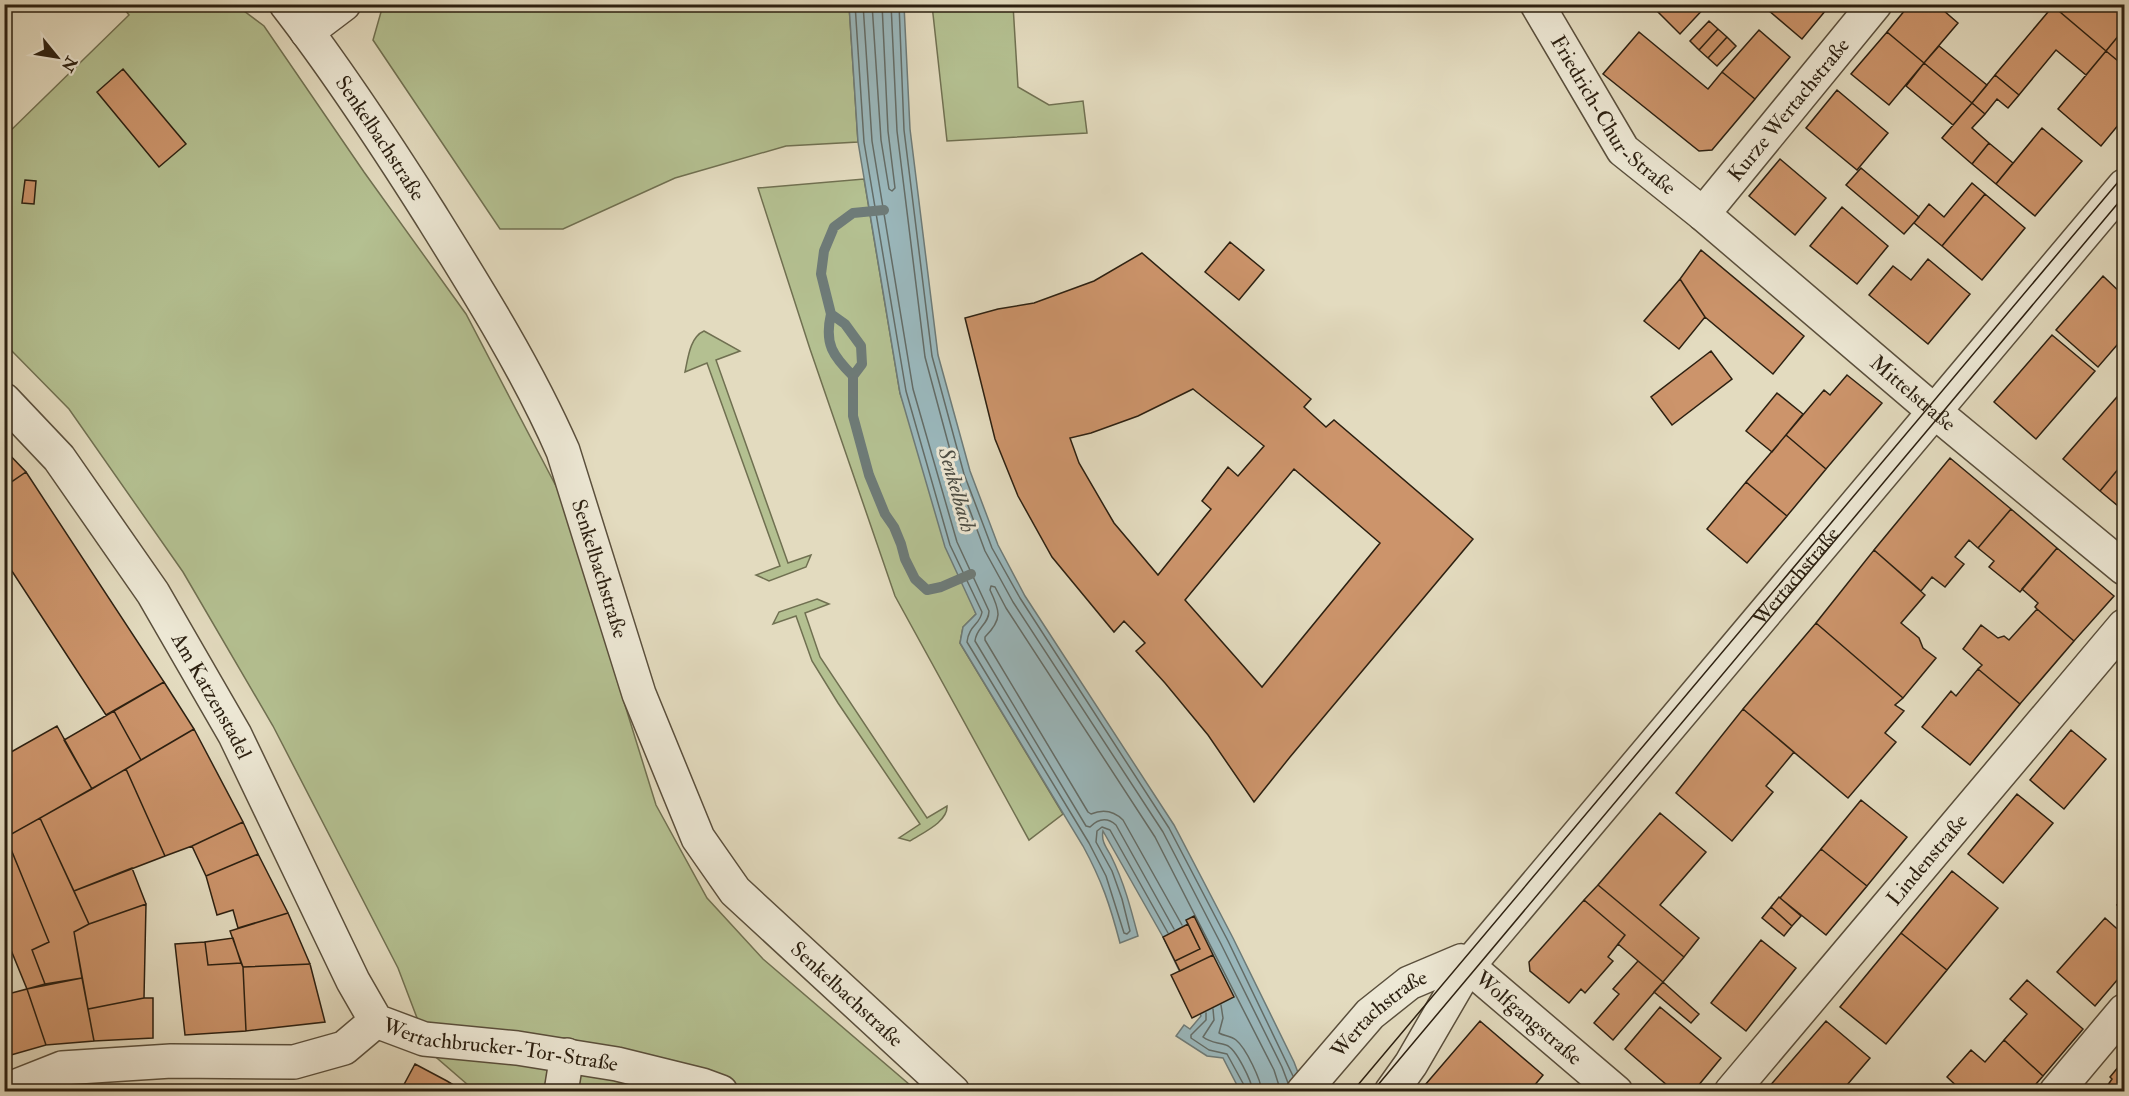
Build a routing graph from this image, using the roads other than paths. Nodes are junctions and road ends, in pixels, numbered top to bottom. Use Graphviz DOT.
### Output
graph roads {
  1 [pos="286,4"];
  2 [pos="344,4"];
  3 [pos="1537,4"];
  4 [pos="1875,4"];
  5 [pos="307,32"];
  6 [pos="2124,186"];
  7 [pos="1703,214"];
  8 [pos="4,400"];
  9 [pos="1935,412"];
  10 [pos="2124,568"];
  11 [pos="2124,626"];
  12 [pos="1468,966"];
  13 [pos="2124,1011"];
  14 [pos="376,1021"];
  15 [pos="567,1055"];
  16 [pos="1304,1090"];
  17 [pos="4,1091"];
  18 [pos="561,1092"];
  19 [pos="721,1092"];
  20 [pos="953,1092"];
  21 [pos="1391,1092"];
  22 [pos="1616,1092"];
  23 [pos="1731,1092"];
  24 [pos="2056,1092"];
  1 -- 5 [label="street, Senkelbachstraße"];
  2 -- 5 [label="street"];
  3 -- 7 [label="street, Friedrich-Chur-Straße"];
  4 -- 7 [label="street, Kurze Wertachstraße"];
  5 -- 20 [label="street, Senkelbachstraße"];
  6 -- 9 [label="street, Wertachstraße"];
  7 -- 9 [label="street, Mittelstraße"];
  8 -- 14 [label="street, Am Katzenstadel"];
  9 -- 10 [label="street, Mittelstraße"];
  9 -- 12 [label="street, Wertachstraße"];
  11 -- 23 [label="street, Lindenstraße"];
  12 -- 16 [label="street, Wertachstraße"];
  12 -- 21 [label="street, Wertachstraße"];
  12 -- 22 [label="street, Wolfgangstraße"];
  13 -- 24 [label="street"];
  14 -- 15 [label="street, Wertachbrucker-Tor-Straße"];
  14 -- 17 [label="street, Wertachbrucker-Tor-Straße"];
  15 -- 18 [label="street"];
  15 -- 19 [label="street, Wertachbrucker-Tor-Straße"];
}
